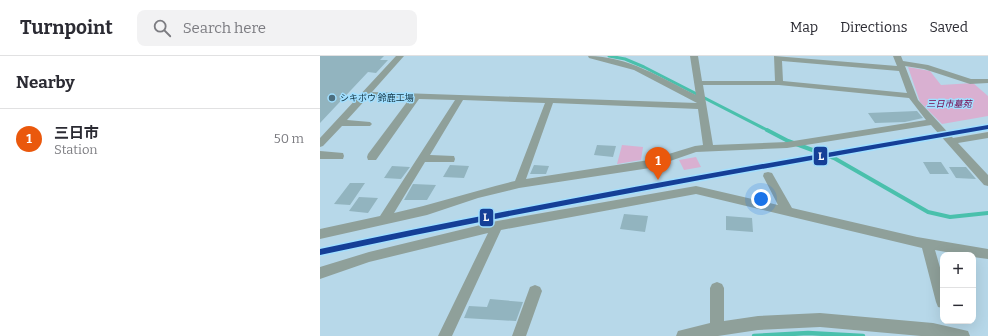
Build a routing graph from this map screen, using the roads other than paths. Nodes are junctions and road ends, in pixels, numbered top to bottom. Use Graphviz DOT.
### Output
graph roads {
  1 [pos="400,56"];
  2 [pos="592,56"];
  3 [pos="694,56"];
  4 [pos="778,57"];
  5 [pos="899,63"];
  6 [pos="988,81"];
  7 [pos="779,83"];
  8 [pos="365,94"];
  9 [pos="416,96"];
  10 [pos="700,96"];
  11 [pos="910,96"];
  12 [pos="460,98"];
  13 [pos="550,101"];
  14 [pos="340,122"];
  15 [pos="934,122"];
  16 [pos="367,124"];
  17 [pos="988,135"];
  18 [pos="952,141"];
  19 [pos="320,144"];
  20 [pos="708,147"];
  21 [pos="320,155"];
  22 [pos="339,156"];
  23 [pos="372,157"];
  24 [pos="422,158"];
  25 [pos="450,159"];
  26 [pos="768,176"];
  27 [pos="988,182"];
  28 [pos="519,184"];
  29 [pos="787,210"];
  30 [pos="383,221"];
  31 [pos="497,226"];
  32 [pos="320,234"];
  33 [pos="927,243"];
  34 [pos="988,254"];
  35 [pos="320,273"];
  36 [pos="717,288"];
  37 [pos="535,291"];
  38 [pos="940,291"];
  39 [pos="716,329"];
  40 [pos="445,336"];
  41 [pos="519,336"];
  42 [pos="683,336"];
  43 [pos="963,336"];
  1 -- 8 [label="street"];
  2 -- 10 [label="street"];
  3 -- 10 [label="street"];
  4 -- 5 [label="street"];
  4 -- 7 [label="street"];
  5 -- 6 [label="street"];
  5 -- 11 [label="street"];
  7 -- 10 [label="street"];
  7 -- 11 [label="street"];
  8 -- 9 [label="street"];
  8 -- 14 [label="street"];
  9 -- 12 [label="street"];
  9 -- 23 [label="street"];
  10 -- 13 [label="street"];
  10 -- 20 [label="street"];
  11 -- 15 [label="street"];
  12 -- 13 [label="street"];
  12 -- 24 [label="street"];
  13 -- 28 [label="street"];
  14 -- 16 [label="street"];
  14 -- 19 [label="street"];
  15 -- 18 [label="street"];
  15 -- 20 [label="street"];
  17 -- 18 [label="street"];
  18 -- 27 [label="street"];
  20 -- 28 [label="street"];
  21 -- 22 [label="street"];
  24 -- 25 [label="street"];
  24 -- 30 [label="street"];
  26 -- 29 [label="street"];
  28 -- 30 [label="street"];
  29 -- 31 [label="street"];
  29 -- 33 [label="street"];
  30 -- 32 [label="street"];
  31 -- 35 [label="street"];
  31 -- 40 [label="street"];
  33 -- 34 [label="street"];
  33 -- 38 [label="street"];
  36 -- 39 [label="street"];
  37 -- 41 [label="street"];
  39 -- 42 [label="street"];
  39 -- 43 [label="street"];
}
